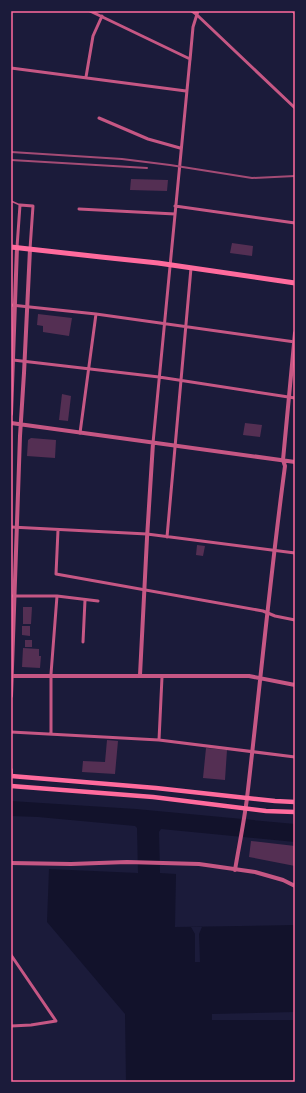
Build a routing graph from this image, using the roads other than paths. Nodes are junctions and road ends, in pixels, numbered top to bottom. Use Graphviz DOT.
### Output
graph roads {
  1 [pos="90,11"];
  2 [pos="192,11"];
  3 [pos="293,11"];
  4 [pos="197,12"];
  5 [pos="295,13"];
  6 [pos="102,16"];
  7 [pos="190,59"];
  8 [pos="11,68"];
  9 [pos="86,78"];
  10 [pos="186,91"];
  11 [pos="295,108"];
  12 [pos="100,118"];
  13 [pos="180,148"];
  14 [pos="11,201"];
  15 [pos="20,205"];
  16 [pos="176,206"];
  17 [pos="79,209"];
  18 [pos="175,214"];
  19 [pos="295,223"];
  20 [pos="11,246"];
  21 [pos="17,247"];
  22 [pos="30,249"];
  23 [pos="171,264"];
  24 [pos="191,268"];
  25 [pos="295,283"];
  26 [pos="13,305"];
  27 [pos="26,307"];
  28 [pos="96,314"];
  29 [pos="165,324"];
  30 [pos="186,327"];
  31 [pos="12,332"];
  32 [pos="295,333"];
  33 [pos="294,342"];
  34 [pos="13,360"];
  35 [pos="24,362"];
  36 [pos="90,369"];
  37 [pos="159,377"];
  38 [pos="181,381"];
  39 [pos="289,398"];
  40 [pos="295,398"];
  41 [pos="11,414"];
  42 [pos="11,424"];
  43 [pos="21,425"];
  44 [pos="80,433"];
  45 [pos="153,443"];
  46 [pos="175,446"];
  47 [pos="283,460"];
  48 [pos="295,462"];
  49 [pos="13,527"];
  50 [pos="58,530"];
  51 [pos="147,534"];
  52 [pos="167,537"];
  53 [pos="274,551"];
  54 [pos="295,554"];
  55 [pos="145,590"];
  56 [pos="57,596"];
  57 [pos="12,597"];
  58 [pos="85,600"];
  59 [pos="98,601"];
  60 [pos="268,612"];
  61 [pos="295,620"];
  62 [pos="83,642"];
  63 [pos="140,675"];
  64 [pos="11,676"];
  65 [pos="51,677"];
  66 [pos="162,677"];
  67 [pos="261,678"];
  68 [pos="295,685"];
  69 [pos="11,696"];
  70 [pos="11,732"];
  71 [pos="51,734"];
  72 [pos="159,740"];
  73 [pos="252,751"];
  74 [pos="295,757"];
  75 [pos="11,770"];
  76 [pos="11,776"];
  77 [pos="11,786"];
  78 [pos="247,798"];
  79 [pos="295,802"];
  80 [pos="245,807"];
  81 [pos="295,812"];
  82 [pos="11,863"];
  83 [pos="235,870"];
  84 [pos="295,886"];
  85 [pos="11,955"];
  86 [pos="11,1026"];
  1 -- 6 [label="street"];
  2 -- 4 [label="street"];
  3 -- 5 [label="street"];
  4 -- 7 [label="street"];
  4 -- 11 [label="street"];
  6 -- 7 [label="street"];
  6 -- 9 [label="street"];
  7 -- 10 [label="street"];
  8 -- 9 [label="street"];
  9 -- 10 [label="street"];
  10 -- 13 [label="street"];
  12 -- 13 [label="street"];
  13 -- 16 [label="street"];
  14 -- 15 [label="lane"];
  15 -- 21 [label="street"];
  15 -- 22 [label="street"];
  16 -- 18 [label="street"];
  16 -- 19 [label="street"];
  17 -- 18 [label="street"];
  18 -- 23 [label="street"];
  20 -- 21 [label="highway"];
  21 -- 22 [label="highway"];
  21 -- 26 [label="street"];
  22 -- 23 [label="highway"];
  22 -- 27 [label="street"];
  23 -- 24 [label="highway"];
  23 -- 29 [label="street"];
  24 -- 25 [label="highway"];
  24 -- 30 [label="street"];
  26 -- 27 [label="street"];
  26 -- 31 [label="street"];
  27 -- 28 [label="street"];
  27 -- 35 [label="street"];
  28 -- 29 [label="street"];
  28 -- 36 [label="street"];
  29 -- 30 [label="street"];
  29 -- 37 [label="street"];
  30 -- 33 [label="street"];
  30 -- 38 [label="street"];
  31 -- 34 [label="street"];
  32 -- 33 [label="street"];
  33 -- 39 [label="street"];
  34 -- 35 [label="street"];
  34 -- 41 [label="street"];
  35 -- 36 [label="street"];
  35 -- 43 [label="street"];
  36 -- 37 [label="street"];
  36 -- 44 [label="street"];
  37 -- 38 [label="street"];
  37 -- 45 [label="street"];
  38 -- 39 [label="street"];
  38 -- 46 [label="street"];
  39 -- 40 [label="street"];
  39 -- 47 [label="street"];
  42 -- 43 [label="street"];
  43 -- 44 [label="street"];
  43 -- 49 [label="street"];
  44 -- 45 [label="street"];
  45 -- 46 [label="street"];
  45 -- 51 [label="street"];
  46 -- 47 [label="street"];
  46 -- 52 [label="street"];
  47 -- 48 [label="street"];
  47 -- 53 [label="street"];
  49 -- 50 [label="street"];
  49 -- 57 [label="street"];
  50 -- 51 [label="street"];
  50 -- 55 [label="street"];
  51 -- 52 [label="street"];
  51 -- 55 [label="street"];
  52 -- 53 [label="street"];
  53 -- 54 [label="street"];
  53 -- 60 [label="street"];
  55 -- 60 [label="street"];
  55 -- 63 [label="street"];
  56 -- 57 [label="street"];
  56 -- 58 [label="street"];
  56 -- 65 [label="street"];
  57 -- 64 [label="street"];
  58 -- 59 [label="street"];
  58 -- 62 [label="street"];
  60 -- 61 [label="street"];
  60 -- 67 [label="street"];
  63 -- 65 [label="street"];
  63 -- 66 [label="street"];
  64 -- 65 [label="street"];
  64 -- 69 [label="street"];
  65 -- 71 [label="street"];
  66 -- 67 [label="street"];
  66 -- 72 [label="street"];
  67 -- 68 [label="street"];
  67 -- 73 [label="street"];
  70 -- 71 [label="street"];
  71 -- 72 [label="street"];
  72 -- 73 [label="street"];
  73 -- 74 [label="street"];
  73 -- 78 [label="street"];
  75 -- 76 [label="street"];
  76 -- 78 [label="main road"];
  77 -- 80 [label="main road"];
  78 -- 79 [label="main road"];
  78 -- 80 [label="street"];
  80 -- 81 [label="main road"];
  80 -- 83 [label="street"];
  82 -- 83 [label="street"];
  83 -- 84 [label="street"];
  85 -- 86 [label="street"];
}
